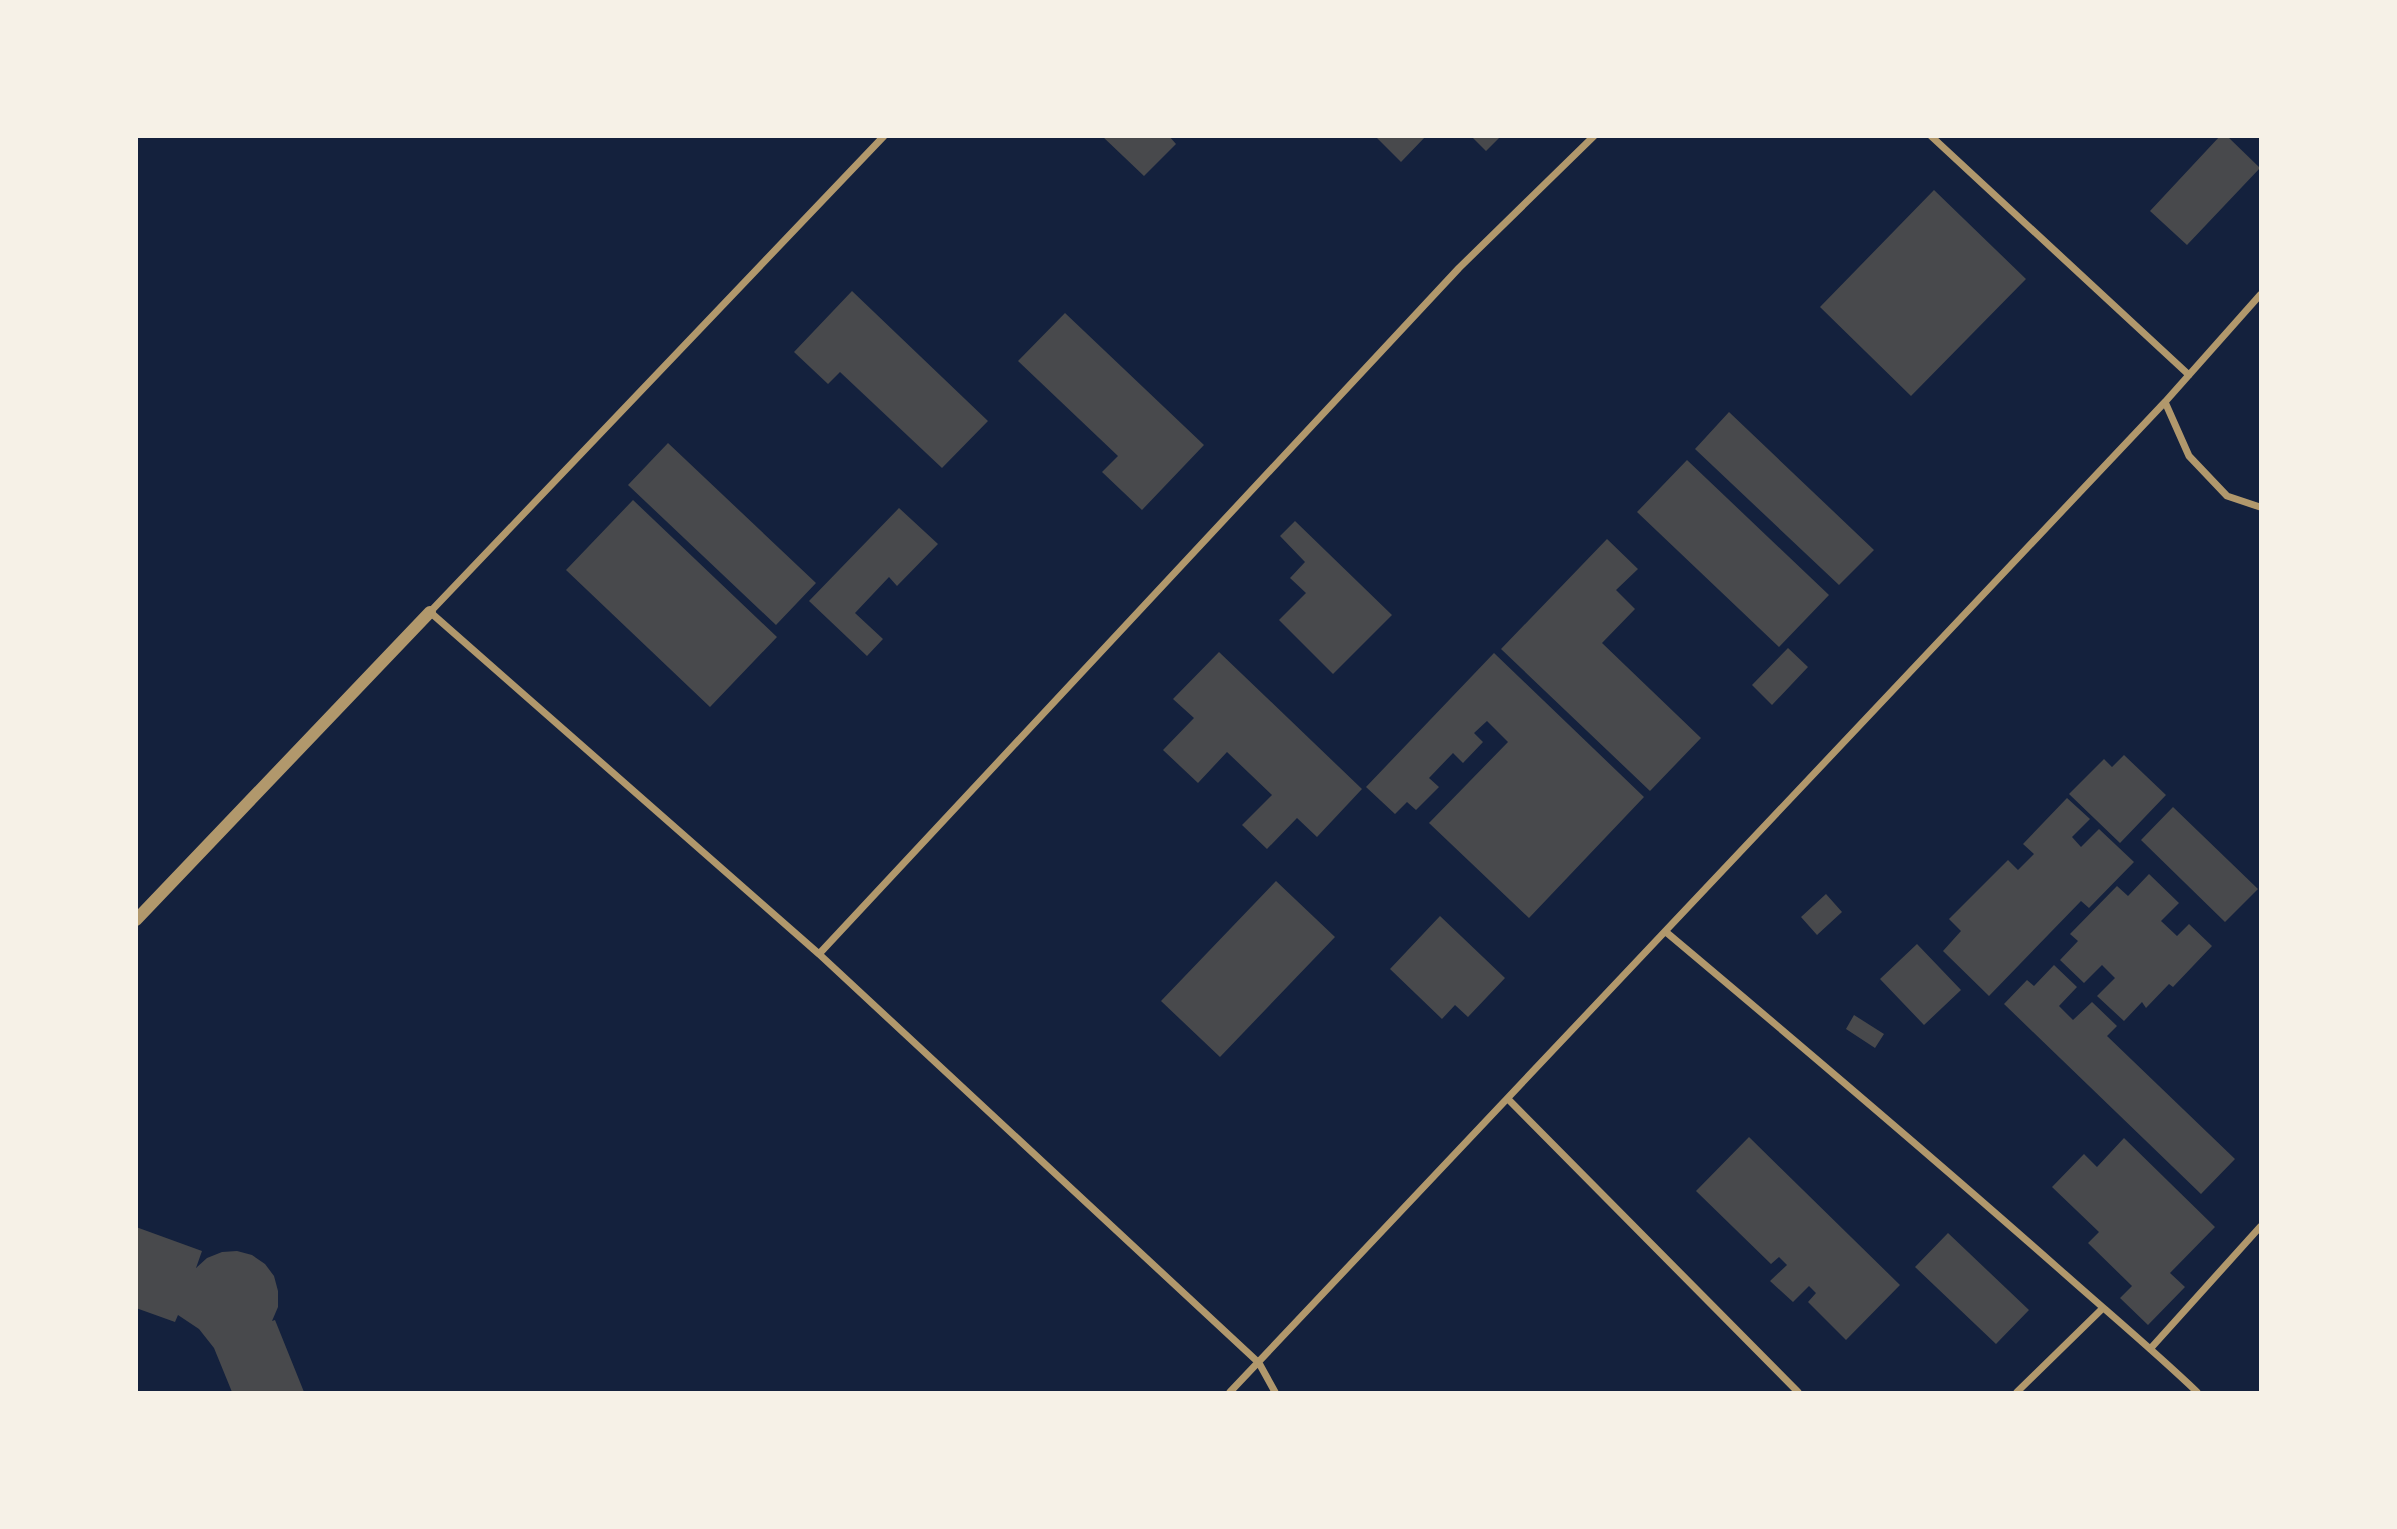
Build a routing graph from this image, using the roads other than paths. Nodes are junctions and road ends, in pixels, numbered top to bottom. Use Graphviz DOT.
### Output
graph roads {
  1 [pos="884,136"];
  2 [pos="1594,136"];
  3 [pos="1931,136"];
  4 [pos="2260,295"];
  5 [pos="2189,374"];
  6 [pos="2165,402"];
  7 [pos="2260,507"];
  8 [pos="430,612"];
  9 [pos="136,920"];
  10 [pos="1666,932"];
  11 [pos="819,954"];
  12 [pos="1508,1099"];
  13 [pos="2260,1227"];
  14 [pos="2103,1308"];
  15 [pos="2151,1348"];
  16 [pos="1259,1363"];
  17 [pos="1230,1392"];
  18 [pos="1275,1392"];
  19 [pos="1798,1392"];
  20 [pos="2018,1392"];
  21 [pos="2197,1392"];
  1 -- 8 [label="street"];
  2 -- 11 [label="street"];
  3 -- 5 [label="street"];
  4 -- 5 [label="street"];
  5 -- 6 [label="street"];
  6 -- 7 [label="street"];
  6 -- 10 [label="street"];
  8 -- 9 [label="street"];
  8 -- 11 [label="street"];
  10 -- 12 [label="street"];
  10 -- 14 [label="street"];
  11 -- 16 [label="street"];
  12 -- 16 [label="street"];
  12 -- 19 [label="street"];
  13 -- 15 [label="street"];
  14 -- 15 [label="street"];
  14 -- 20 [label="street"];
  15 -- 21 [label="street"];
  16 -- 17 [label="street"];
  16 -- 18 [label="street"];
}
